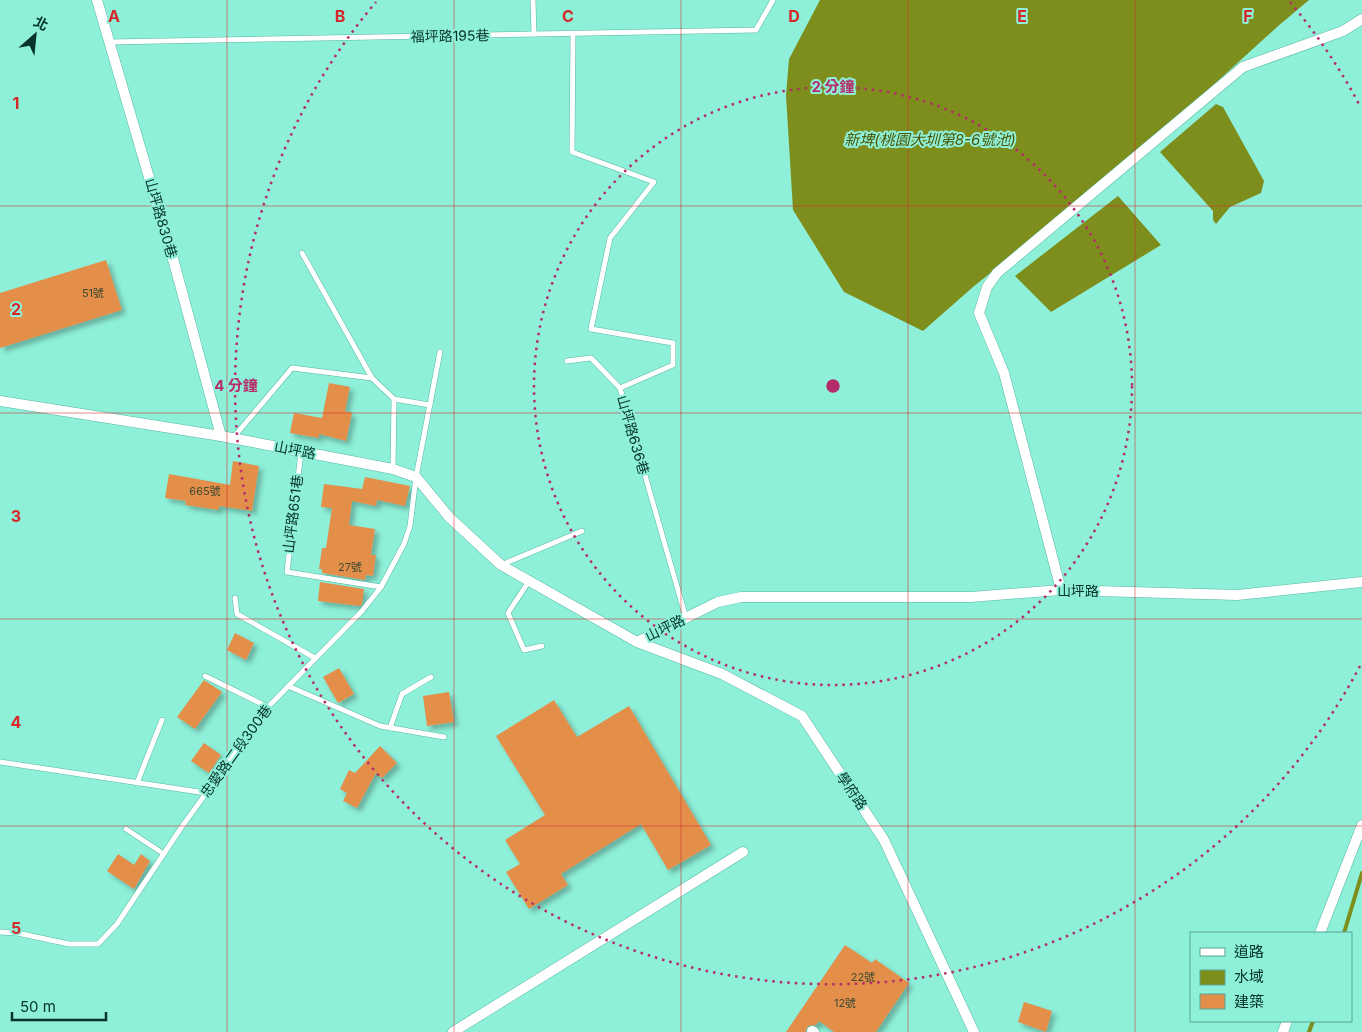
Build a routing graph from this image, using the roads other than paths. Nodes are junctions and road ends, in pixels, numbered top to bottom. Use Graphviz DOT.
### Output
graph roads {
  1 [pos="97,0"];
  2 [pos="533,0"];
  3 [pos="773,0"];
  4 [pos="1362,19"];
  5 [pos="573,33"];
  6 [pos="534,34"];
  7 [pos="109,42"];
  8 [pos="302,253"];
  9 [pos="440,352"];
  10 [pos="567,361"];
  11 [pos="372,378"];
  12 [pos="620,388"];
  13 [pos="394,398"];
  14 [pos="0,401"];
  15 [pos="430,405"];
  16 [pos="222,436"];
  17 [pos="233,438"];
  18 [pos="301,451"];
  19 [pos="393,469"];
  20 [pos="416,477"];
  21 [pos="582,532"];
  22 [pos="501,565"];
  23 [pos="529,581"];
  24 [pos="1362,582"];
  25 [pos="381,587"];
  26 [pos="1061,590"];
  27 [pos="235,598"];
  28 [pos="686,618"];
  29 [pos="636,642"];
  30 [pos="542,646"];
  31 [pos="315,658"];
  32 [pos="205,676"];
  33 [pos="431,678"];
  34 [pos="288,686"];
  35 [pos="268,707"];
  36 [pos="162,720"];
  37 [pos="390,728"];
  38 [pos="444,737"];
  39 [pos="0,762"];
  40 [pos="137,782"];
  41 [pos="206,793"];
  42 [pos="1362,824"];
  43 [pos="126,829"];
  44 [pos="743,852"];
  45 [pos="164,854"];
  46 [pos="0,932"];
  47 [pos="1320,932"];
  48 [pos="453,1032"];
  49 [pos="974,1032"];
  1 -- 7 [label="street, 山坪路830巷"];
  2 -- 6 [label="lane"];
  3 -- 5 [label="lane, 福坪路195巷"];
  4 -- 26 [label="street"];
  5 -- 6 [label="lane, 福坪路195巷"];
  5 -- 12 [label="lane, 山坪路636巷"];
  6 -- 7 [label="lane, 福坪路195巷"];
  7 -- 16 [label="street, 山坪路830巷"];
  8 -- 11 [label="lane"];
  9 -- 15 [label="lane, 忠愛路二段300巷"];
  10 -- 12 [label="lane"];
  11 -- 13 [label="lane"];
  11 -- 17 [label="lane"];
  12 -- 28 [label="lane, 山坪路636巷"];
  13 -- 15 [label="lane"];
  13 -- 19 [label="lane"];
  14 -- 16 [label="street, 山坪路"];
  15 -- 20 [label="lane, 忠愛路二段300巷"];
  16 -- 17 [label="street, 山坪路"];
  17 -- 18 [label="street, 山坪路"];
  18 -- 19 [label="street, 山坪路"];
  18 -- 25 [label="lane, 山坪路651巷"];
  19 -- 20 [label="street, 山坪路"];
  20 -- 22 [label="street, 山坪路"];
  20 -- 25 [label="lane, 忠愛路二段300巷"];
  21 -- 22 [label="lane"];
  22 -- 23 [label="street, 山坪路"];
  23 -- 29 [label="street, 山坪路"];
  23 -- 30 [label="lane"];
  24 -- 26 [label="street, 山坪路"];
  25 -- 31 [label="lane, 忠愛路二段300巷"];
  26 -- 28 [label="street, 山坪路"];
  27 -- 31 [label="lane"];
  28 -- 29 [label="street, 山坪路"];
  29 -- 49 [label="street, 學府路"];
  31 -- 34 [label="lane, 忠愛路二段300巷"];
  32 -- 35 [label="lane"];
  33 -- 37 [label="lane"];
  34 -- 35 [label="lane, 忠愛路二段300巷"];
  34 -- 37 [label="lane"];
  35 -- 41 [label="lane, 忠愛路二段300巷"];
  36 -- 40 [label="lane"];
  37 -- 38 [label="lane"];
  39 -- 40 [label="lane"];
  40 -- 41 [label="lane"];
  41 -- 45 [label="lane, 忠愛路二段300巷"];
  42 -- 47 [label="street"];
  43 -- 45 [label="lane"];
  44 -- 48 [label="street"];
  45 -- 46 [label="lane, 忠愛路二段300巷"];
}
